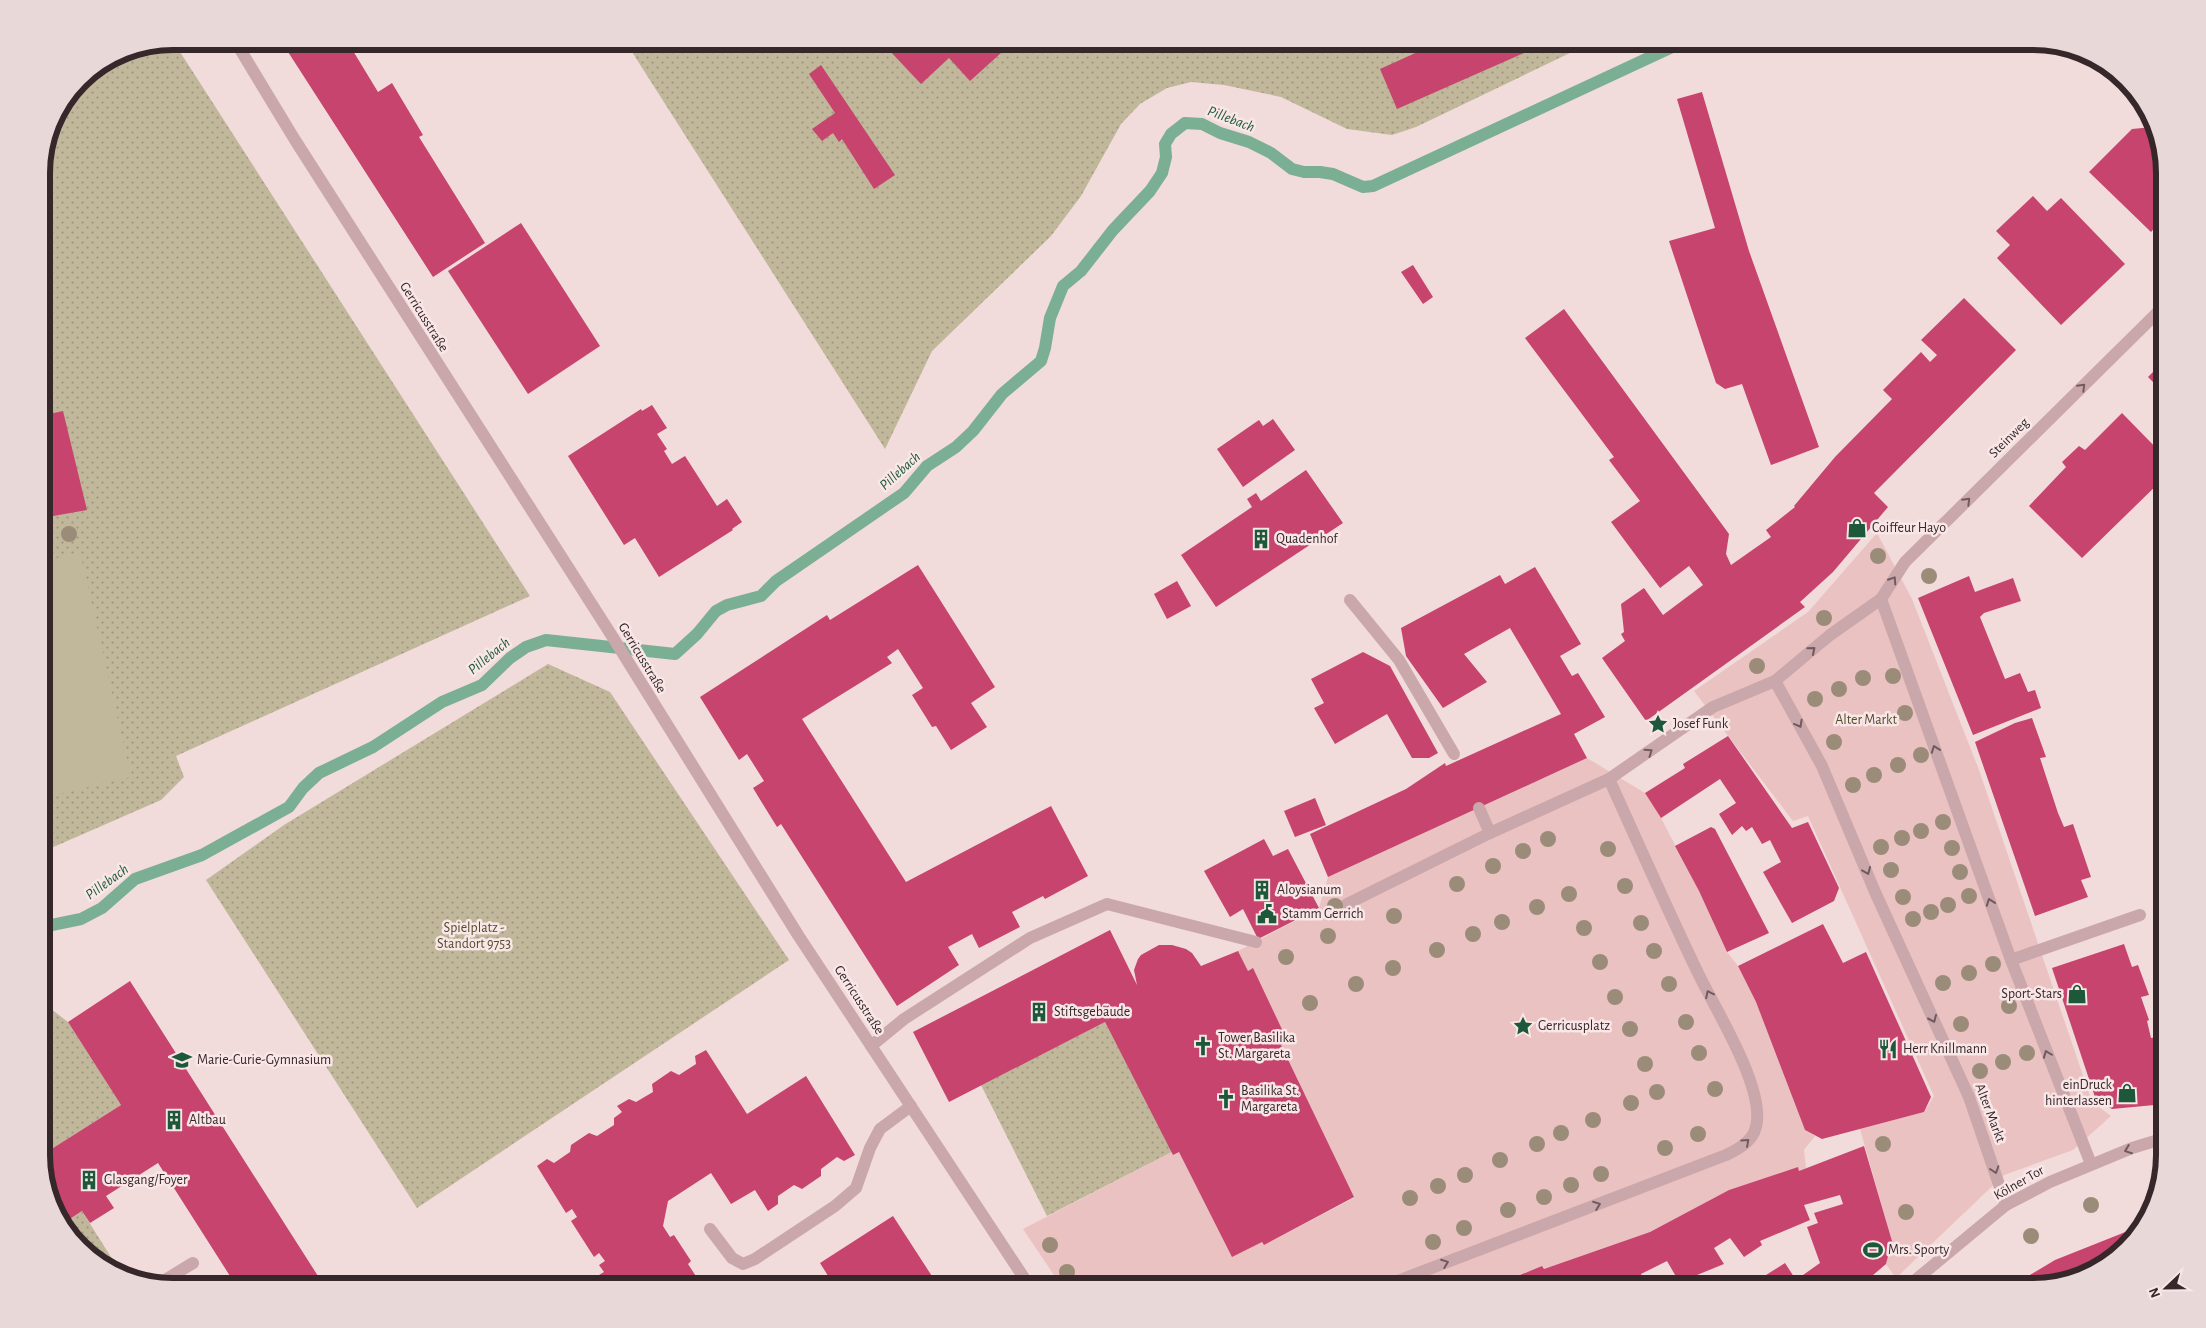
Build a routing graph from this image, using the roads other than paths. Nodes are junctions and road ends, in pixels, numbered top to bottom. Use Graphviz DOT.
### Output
graph roads {
  1 [pos="240,50"];
  2 [pos="2156,313"];
  3 [pos="1881,598"];
  4 [pos="1350,600"];
  5 [pos="1775,681"];
  6 [pos="1454,754"];
  7 [pos="1608,779"];
  8 [pos="1479,808"];
  9 [pos="1490,833"];
  10 [pos="1347,904"];
  11 [pos="2140,914"];
  12 [pos="1256,942"];
  13 [pos="2011,960"];
  14 [pos="871,1046"];
  15 [pos="911,1106"];
  16 [pos="2156,1141"];
  17 [pos="2091,1164"];
  18 [pos="2006,1205"];
  19 [pos="710,1229"];
  20 [pos="192,1262"];
  21 [pos="168,1278"];
  22 [pos="1024,1278"];
  23 [pos="1405,1278"];
  24 [pos="1918,1278"];
  1 -- 14 [label="street, Gerricusstraße"];
  3 -- 2 [label="street, Steinweg, one-way"];
  5 -- 3 [label="street, one-way"];
  13 -- 3 [label="street, one-way"];
  4 -- 6 [label="street"];
  7 -- 5 [label="street, one-way"];
  5 -- 18 [label="street, Alter Markt, one-way"];
  7 -- 9 [label="street"];
  23 -- 7 [label="street, one-way"];
  8 -- 9 [label="street"];
  9 -- 10 [label="street"];
  11 -- 13 [label="street"];
  12 -- 14 [label="street"];
  17 -- 13 [label="street, one-way"];
  14 -- 15 [label="street, Gerricusstraße"];
  15 -- 19 [label="street"];
  15 -- 22 [label="street, Gerricusstraße"];
  16 -- 17 [label="street, Kölner Tor, one-way"];
  17 -- 18 [label="street, Kölner Tor"];
  18 -- 24 [label="street, Kölner Tor"];
  20 -- 21 [label="street"];
}
